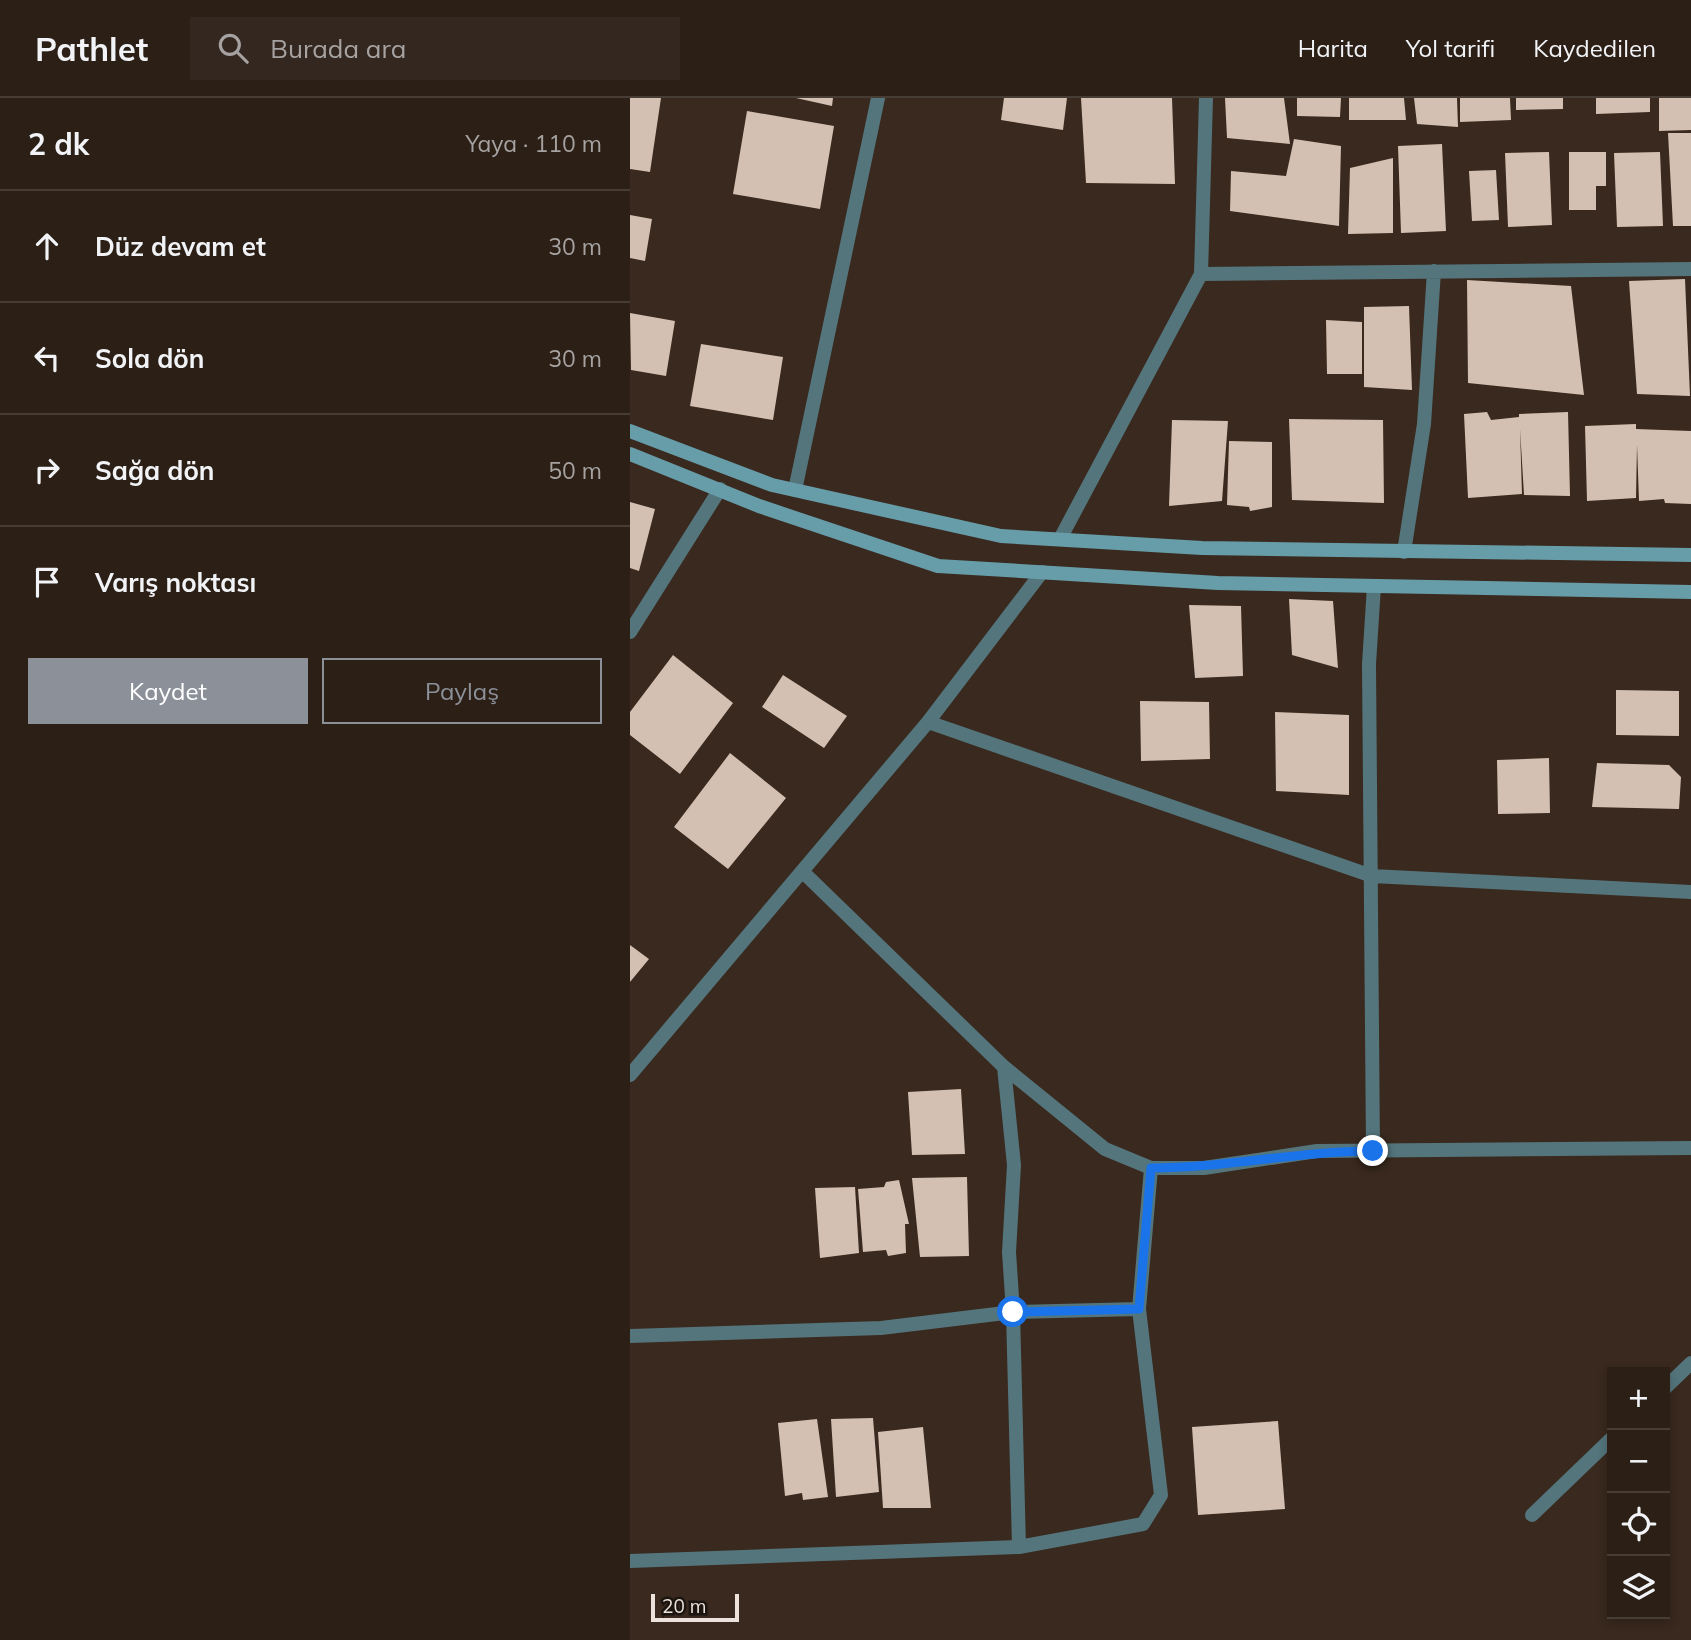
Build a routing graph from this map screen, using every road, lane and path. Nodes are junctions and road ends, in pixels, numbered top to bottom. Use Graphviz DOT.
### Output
graph roads {
  1 [pos="878,98"];
  2 [pos="1206,98"];
  3 [pos="1691,269"];
  4 [pos="1434,271"];
  5 [pos="1201,274"];
  6 [pos="630,431"];
  7 [pos="630,454"];
  8 [pos="720,489"];
  9 [pos="795,490"];
  10 [pos="1060,539"];
  11 [pos="1404,552"];
  12 [pos="1691,555"];
  13 [pos="1041,572"];
  14 [pos="1374,586"];
  15 [pos="1691,593"];
  16 [pos="633,624"];
  17 [pos="928,722"];
  18 [pos="803,872"];
  19 [pos="1372,876"];
  20 [pos="1691,892"];
  21 [pos="1004,1067"];
  22 [pos="630,1075"];
  23 [pos="1691,1148"];
  24 [pos="1373,1151"];
  25 [pos="1151,1168"];
  26 [pos="1139,1309"];
  27 [pos="1013,1312"];
  28 [pos="630,1336"];
  29 [pos="1691,1363"];
  30 [pos="1670,1383"];
  31 [pos="1607,1443"];
  32 [pos="1532,1515"];
  33 [pos="1019,1547"];
  34 [pos="630,1561"];
  1 -- 9 [label="street"];
  2 -- 5 [label="street"];
  3 -- 4 [label="street"];
  4 -- 5 [label="street"];
  4 -- 11 [label="street"];
  5 -- 10 [label="street"];
  6 -- 9 [label="street"];
  7 -- 8 [label="street"];
  8 -- 13 [label="street"];
  8 -- 16 [label="street"];
  9 -- 10 [label="street"];
  10 -- 11 [label="street"];
  11 -- 12 [label="street"];
  13 -- 14 [label="street"];
  13 -- 17 [label="street"];
  14 -- 15 [label="street"];
  14 -- 19 [label="street"];
  17 -- 18 [label="street"];
  17 -- 19 [label="street"];
  18 -- 21 [label="street"];
  18 -- 22 [label="street"];
  19 -- 20 [label="street"];
  19 -- 24 [label="street"];
  21 -- 25 [label="street"];
  21 -- 27 [label="street"];
  23 -- 24 [label="street"];
  24 -- 25 [label="street"];
  25 -- 26 [label="street"];
  26 -- 27 [label="street"];
  26 -- 33 [label="street"];
  27 -- 28 [label="street"];
  27 -- 33 [label="street"];
  29 -- 30 [label="street"];
  31 -- 32 [label="street"];
  33 -- 34 [label="street"];
}
